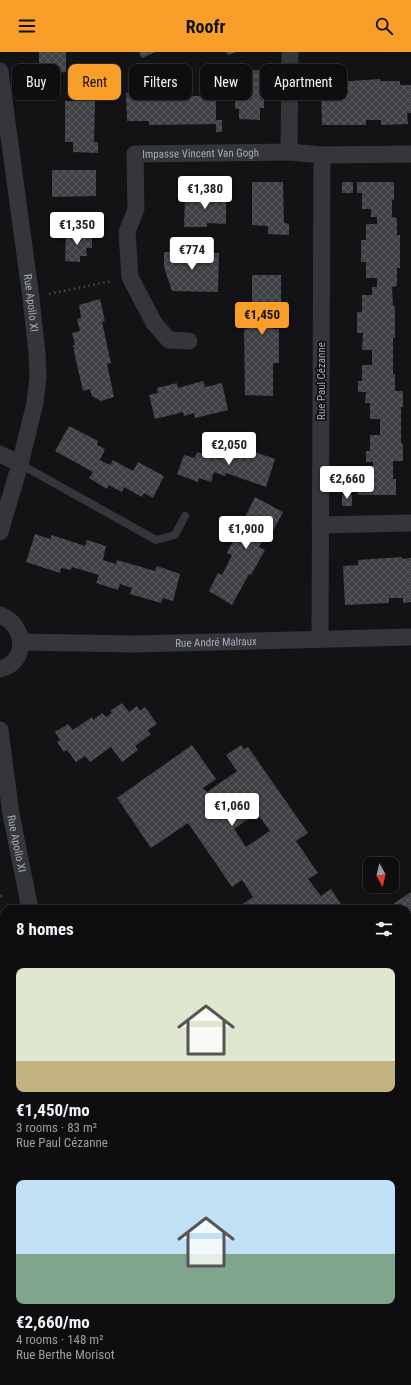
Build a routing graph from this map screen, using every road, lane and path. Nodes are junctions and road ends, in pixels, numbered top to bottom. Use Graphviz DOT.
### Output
graph roads {
  1 [pos="290,52"];
  2 [pos="0,71"];
  3 [pos="289,152"];
  4 [pos="411,154"];
  5 [pos="322,155"];
  6 [pos="130,277"];
  7 [pos="31,298"];
  8 [pos="189,341"];
  9 [pos="0,454"];
  10 [pos="20,464"];
  11 [pos="185,516"];
  12 [pos="411,523"];
  13 [pos="320,525"];
  14 [pos="0,532"];
  15 [pos="0,615"];
  16 [pos="411,637"];
  17 [pos="320,639"];
  18 [pos="21,642"];
  19 [pos="0,669"];
  20 [pos="0,730"];
  21 [pos="29,905"];
  1 -- 3 [label="street"];
  2 -- 7 [label="street, Rue Apollo XI"];
  3 -- 5 [label="street"];
  3 -- 6 [label="street, Impasse Vincent Van Gogh"];
  4 -- 5 [label="street"];
  5 -- 13 [label="street, Rue Paul Cézanne"];
  6 -- 7 [label="path"];
  6 -- 8 [label="street, Impasse Vincent Van Gogh"];
  7 -- 10 [label="street, Rue Apollo XI"];
  9 -- 10 [label="street"];
  10 -- 11 [label="lane"];
  10 -- 14 [label="street, Rue Apollo XI"];
  12 -- 13 [label="street"];
  13 -- 17 [label="street, Rue Paul Cézanne"];
  15 -- 18 [label="street"];
  16 -- 17 [label="street, Rue André Malraux"];
  17 -- 18 [label="street, Rue André Malraux"];
  18 -- 19 [label="street"];
  20 -- 21 [label="street, Rue Apollo XI"];
}
